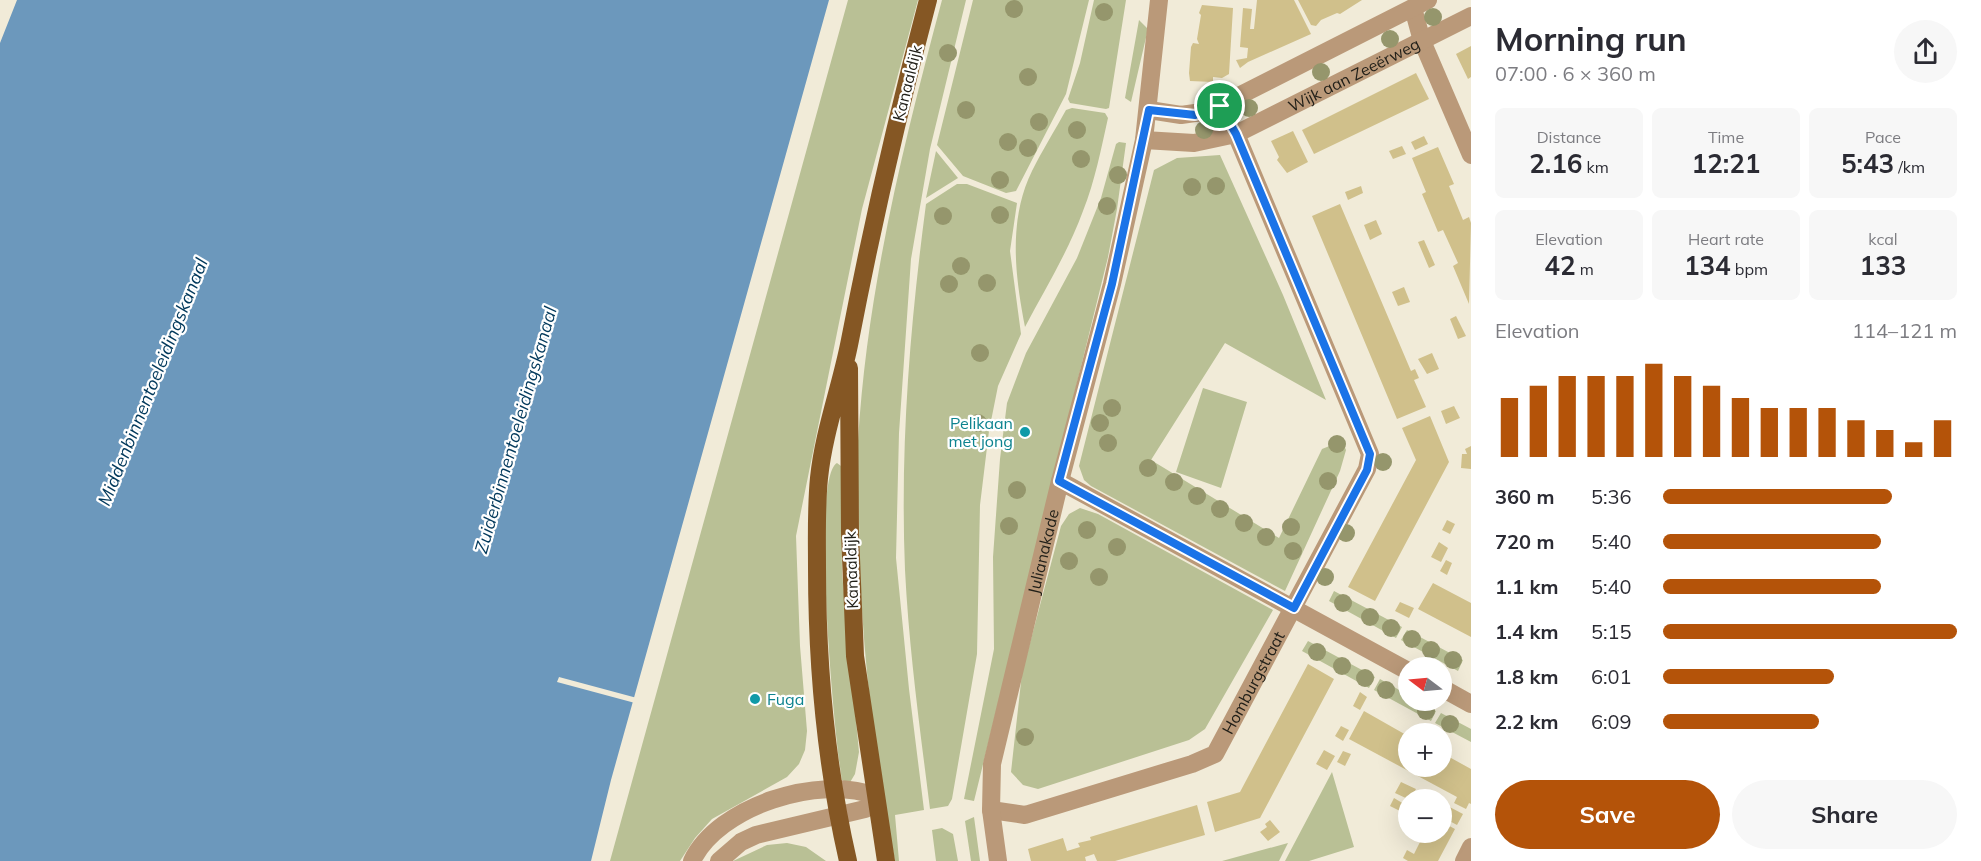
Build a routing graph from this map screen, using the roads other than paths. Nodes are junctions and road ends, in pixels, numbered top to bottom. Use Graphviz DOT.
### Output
graph roads {
  1 [pos="928,0"];
  2 [pos="1159,0"];
  3 [pos="1420,4"];
  4 [pos="1471,16"];
  5 [pos="1422,41"];
  6 [pos="1220,106"];
  7 [pos="1149,110"];
  8 [pos="1236,134"];
  9 [pos="1144,140"];
  10 [pos="1471,155"];
  11 [pos="849,343"];
  12 [pos="1059,481"];
  13 [pos="1294,608"];
  14 [pos="1398,665"];
  15 [pos="1452,694"];
  16 [pos="1471,704"];
  17 [pos="835,790"];
  18 [pos="875,796"];
  19 [pos="991,810"];
  20 [pos="840,814"];
  21 [pos="1471,846"];
  22 [pos="692,861"];
  23 [pos="718,861"];
  24 [pos="849,861"];
  25 [pos="886,861"];
  26 [pos="998,861"];
  27 [pos="1464,861"];
  1 -- 11 [label="main road, Kanaaldijk"];
  2 -- 7 [label="street, Julianakade"];
  3 -- 5 [label="street"];
  3 -- 6 [label="street, Wijk aan Zeeërweg"];
  4 -- 5 [label="street, Wijk aan Zeeërweg"];
  5 -- 8 [label="street, Wijk aan Zeeërweg"];
  5 -- 10 [label="street"];
  6 -- 7 [label="street, Wijk aan Zeeërweg"];
  6 -- 8 [label="street"];
  7 -- 9 [label="street, Julianakade"];
  8 -- 9 [label="street, Wijk aan Zeeërweg"];
  8 -- 13 [label="street, Homburgstraat"];
  9 -- 12 [label="street, Julianakade"];
  11 -- 17 [label="main road, Kanaaldijk"];
  11 -- 18 [label="main road, Kanaaldijk"];
  12 -- 13 [label="street"];
  12 -- 19 [label="street, Julianakade"];
  13 -- 14 [label="street"];
  13 -- 19 [label="street, Homburgstraat"];
  15 -- 16 [label="street"];
  17 -- 18 [label="street"];
  17 -- 20 [label="main road, Kanaaldijk"];
  17 -- 22 [label="street"];
  18 -- 20 [label="street"];
  18 -- 25 [label="main road, Kanaaldijk"];
  19 -- 26 [label="street, Julianakade"];
  20 -- 23 [label="street"];
  20 -- 24 [label="main road, Kanaaldijk"];
  21 -- 27 [label="street"];
}
